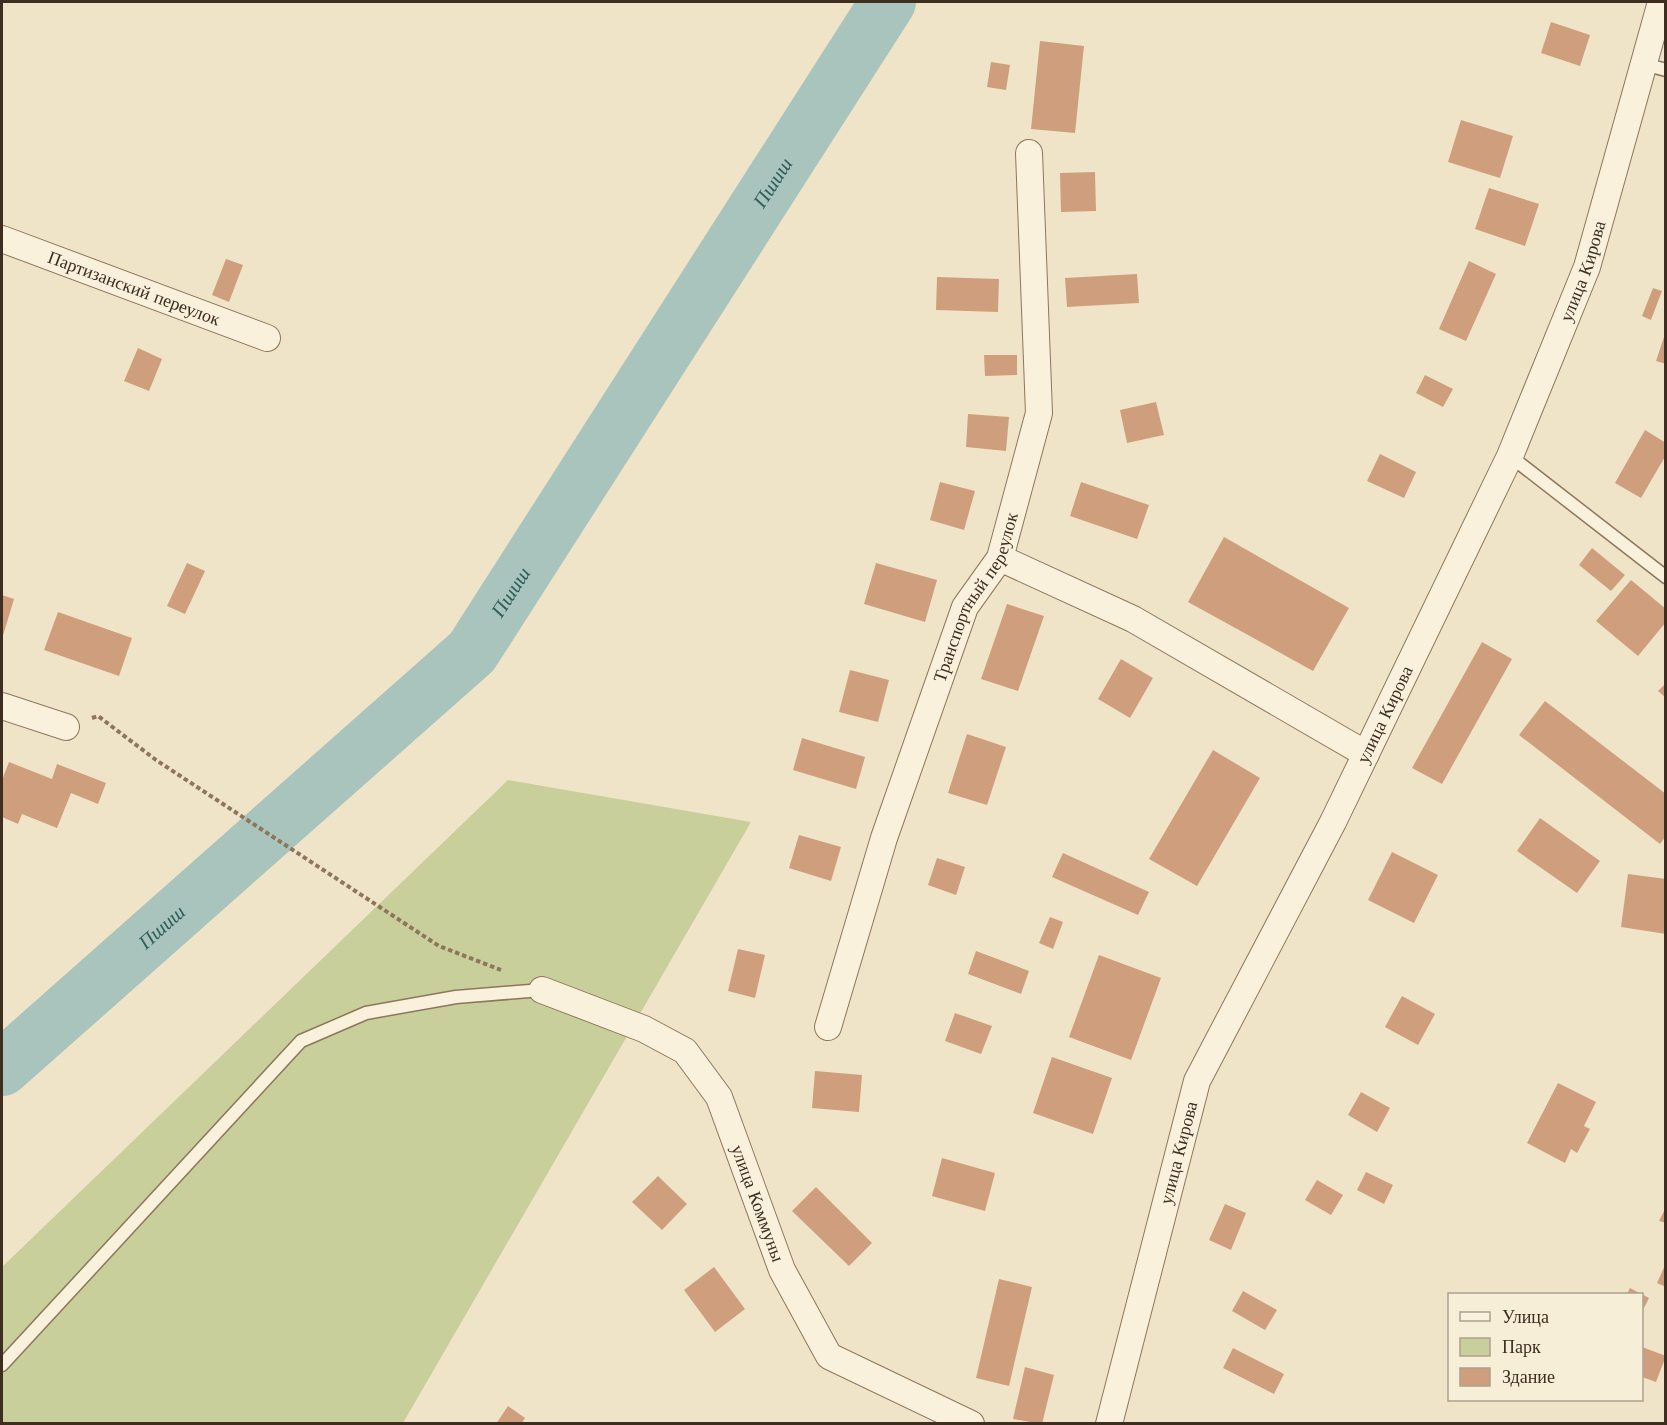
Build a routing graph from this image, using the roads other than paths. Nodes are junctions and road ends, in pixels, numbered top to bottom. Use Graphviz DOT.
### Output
graph roads {
  1 [pos="1661,2"];
  2 [pos="1655,67"];
  3 [pos="1029,153"];
  4 [pos="2,239"];
  5 [pos="267,338"];
  6 [pos="1510,456"];
  7 [pos="1000,558"];
  8 [pos="1665,577"];
  9 [pos="2,706"];
  10 [pos="66,727"];
  11 [pos="1366,754"];
  12 [pos="542,990"];
  13 [pos="828,1027"];
  14 [pos="2,1365"];
  15 [pos="971,1424"];
  16 [pos="1109,1424"];
  1 -- 2 [label="street, улица Кирова"];
  2 -- 6 [label="street, улица Кирова"];
  3 -- 7 [label="street, Транспортный переулок"];
  4 -- 5 [label="street, Партизанский переулок"];
  6 -- 8 [label="lane"];
  6 -- 11 [label="street, улица Кирова"];
  7 -- 11 [label="street"];
  7 -- 13 [label="street, Транспортный переулок"];
  9 -- 10 [label="street"];
  11 -- 16 [label="street, улица Кирова"];
  12 -- 14 [label="lane"];
  12 -- 15 [label="street, улица Коммуны"];
}
